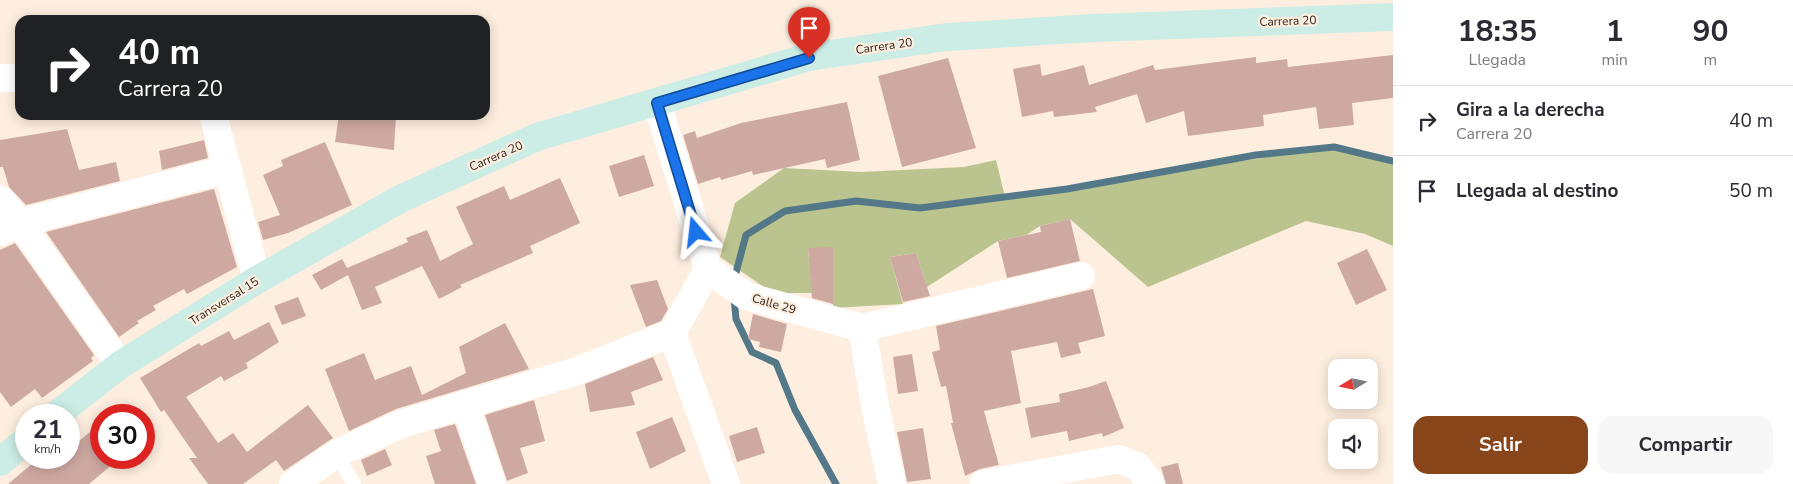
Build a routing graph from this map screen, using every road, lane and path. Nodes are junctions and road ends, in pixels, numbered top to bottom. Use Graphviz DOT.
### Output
graph roads {
  1 [pos="1393,17"];
  2 [pos="0,78"];
  3 [pos="15,78"];
  4 [pos="657,103"];
  5 [pos="214,120"];
  6 [pos="228,169"];
  7 [pos="400,199"];
  8 [pos="0,200"];
  9 [pos="10,228"];
  10 [pos="708,269"];
  11 [pos="1081,276"];
  12 [pos="257,280"];
  13 [pos="862,328"];
  14 [pos="672,333"];
  15 [pos="120,365"];
  16 [pos="70,404"];
  17 [pos="465,404"];
  18 [pos="15,449"];
  19 [pos="336,454"];
  20 [pos="0,462"];
  21 [pos="294,484"];
  22 [pos="354,484"];
  23 [pos="492,484"];
  24 [pos="726,484"];
  25 [pos="892,484"];
  26 [pos="983,484"];
  27 [pos="1151,484"];
  1 -- 4 [label="main road, Carrera 20"];
  2 -- 3 [label="street"];
  4 -- 7 [label="main road, Carrera 20"];
  4 -- 10 [label="street"];
  5 -- 6 [label="street"];
  6 -- 9 [label="street"];
  6 -- 12 [label="street"];
  7 -- 12 [label="main road, Transversal 15"];
  8 -- 9 [label="street"];
  9 -- 15 [label="street"];
  10 -- 13 [label="street, Calle 29"];
  10 -- 14 [label="street"];
  11 -- 13 [label="street"];
  12 -- 15 [label="main road, Transversal 15"];
  13 -- 25 [label="street"];
  14 -- 17 [label="street"];
  14 -- 24 [label="street"];
  15 -- 16 [label="main road, Transversal 15"];
  17 -- 19 [label="street"];
  17 -- 23 [label="street"];
  18 -- 20 [label="main road"];
  19 -- 21 [label="street"];
  19 -- 22 [label="lane"];
  26 -- 27 [label="street"];
}
